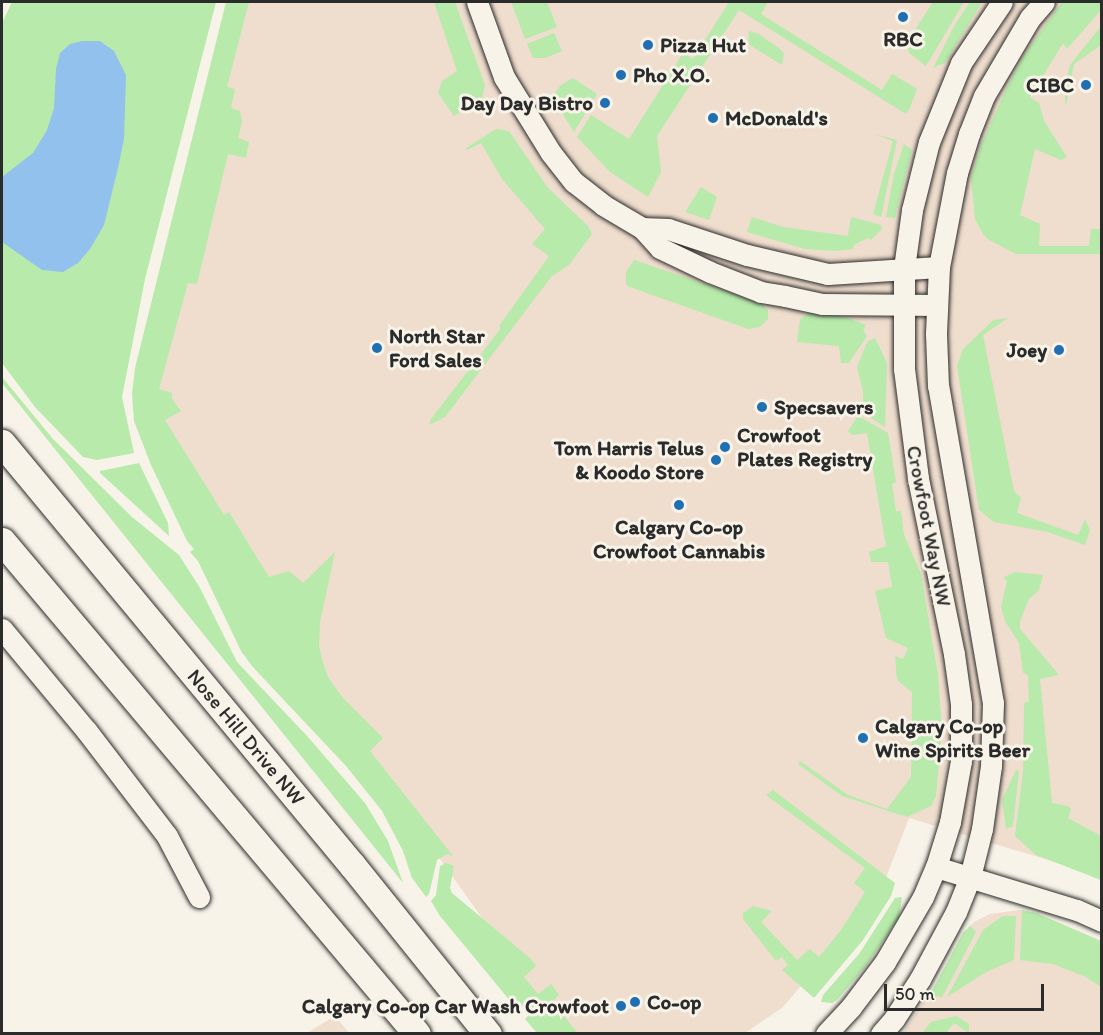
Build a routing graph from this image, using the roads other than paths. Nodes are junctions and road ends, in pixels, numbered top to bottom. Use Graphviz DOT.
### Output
graph roads {
  1 [pos="477,2"];
  2 [pos="1002,2"];
  3 [pos="1044,2"];
  4 [pos="642,228"];
  5 [pos="939,267"];
  6 [pos="904,268"];
  7 [pos="903,304"];
  8 [pos="937,305"];
  9 [pos="2,443"];
  10 [pos="2,540"];
  11 [pos="2,628"];
  12 [pos="936,867"];
  13 [pos="970,877"];
  14 [pos="199,897"];
  15 [pos="1101,921"];
  16 [pos="417,1034"];
  17 [pos="488,1034"];
  18 [pos="826,1034"];
  19 [pos="881,1034"];
  1 -- 4 [label="street"];
  2 -- 6 [label="street, Crowfoot Way NW"];
  3 -- 5 [label="street, Crowfoot Way NW"];
  4 -- 6 [label="street"];
  4 -- 7 [label="street"];
  5 -- 6 [label="street"];
  5 -- 8 [label="street, Crowfoot Way NW"];
  6 -- 7 [label="street, Crowfoot Way NW"];
  7 -- 8 [label="street"];
  7 -- 12 [label="street, Crowfoot Way NW"];
  8 -- 13 [label="street, Crowfoot Way NW"];
  9 -- 17 [label="main road, Nose Hill Drive NW"];
  10 -- 16 [label="main road"];
  11 -- 14 [label="street"];
  12 -- 13 [label="street"];
  12 -- 18 [label="street, Crowfoot Way NW"];
  13 -- 15 [label="street"];
  13 -- 19 [label="street, Crowfoot Way NW"];
}
